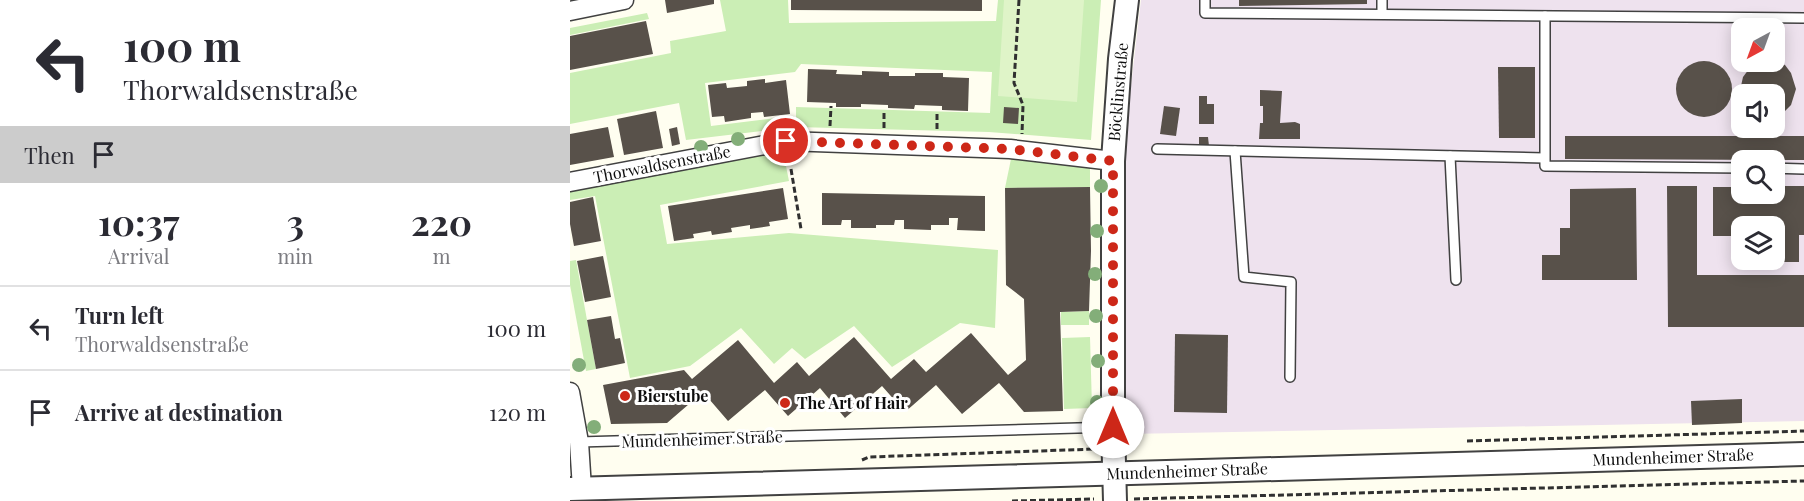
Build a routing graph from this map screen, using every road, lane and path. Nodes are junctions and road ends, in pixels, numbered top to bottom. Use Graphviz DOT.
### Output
graph roads {
  1 [pos="624,0"];
  2 [pos="1019,0"];
  3 [pos="1127,0"];
  4 [pos="1205,0"];
  5 [pos="1382,0"];
  6 [pos="570,11"];
  7 [pos="1382,14"];
  8 [pos="1545,16"];
  9 [pos="1804,18"];
  10 [pos="1157,149"];
  11 [pos="1021,150"];
  12 [pos="1235,151"];
  13 [pos="1450,156"];
  14 [pos="1544,158"];
  15 [pos="1113,161"];
  16 [pos="1731,168"];
  17 [pos="1785,168"];
  18 [pos="791,169"];
  19 [pos="1804,169"];
  20 [pos="570,182"];
  21 [pos="801,229"];
  22 [pos="1456,280"];
  23 [pos="1290,376"];
  24 [pos="570,392"];
  25 [pos="1113,427"];
  26 [pos="1804,432"];
  27 [pos="579,442"];
  28 [pos="1460,442"];
  29 [pos="1080,448"];
  30 [pos="1113,450"];
  31 [pos="1804,454"];
  32 [pos="1114,473"];
  33 [pos="1804,481"];
  34 [pos="576,489"];
  35 [pos="1115,500"];
  36 [pos="1012,501"];
  1 -- 6 [label="street"];
  2 -- 11 [label="path"];
  3 -- 15 [label="street, Böcklinstraße"];
  4 -- 7 [label="lane"];
  5 -- 7 [label="lane"];
  7 -- 8 [label="lane"];
  8 -- 9 [label="lane"];
  8 -- 14 [label="lane"];
  10 -- 12 [label="lane"];
  11 -- 15 [label="street, Thorwaldsenstraße"];
  11 -- 20 [label="street, Thorwaldsenstraße"];
  12 -- 13 [label="lane"];
  12 -- 23 [label="lane"];
  13 -- 14 [label="lane"];
  13 -- 22 [label="lane"];
  14 -- 16 [label="lane"];
  15 -- 25 [label="street, Böcklinstraße"];
  17 -- 19 [label="lane"];
  18 -- 21 [label="path"];
  24 -- 27 [label="street"];
  25 -- 27 [label="lane, Mundenheimer Straße"];
  25 -- 30 [label="street, Böcklinstraße"];
  26 -- 28 [label="path"];
  27 -- 34 [label="street"];
  29 -- 30 [label="path"];
  30 -- 32 [label="street, Böcklinstraße"];
  31 -- 32 [label="street, Mundenheimer Straße"];
  32 -- 34 [label="street, Mundenheimer Straße"];
  32 -- 35 [label="street, Böcklinstraße"];
  33 -- 35 [label="path"];
  35 -- 36 [label="path"];
}
